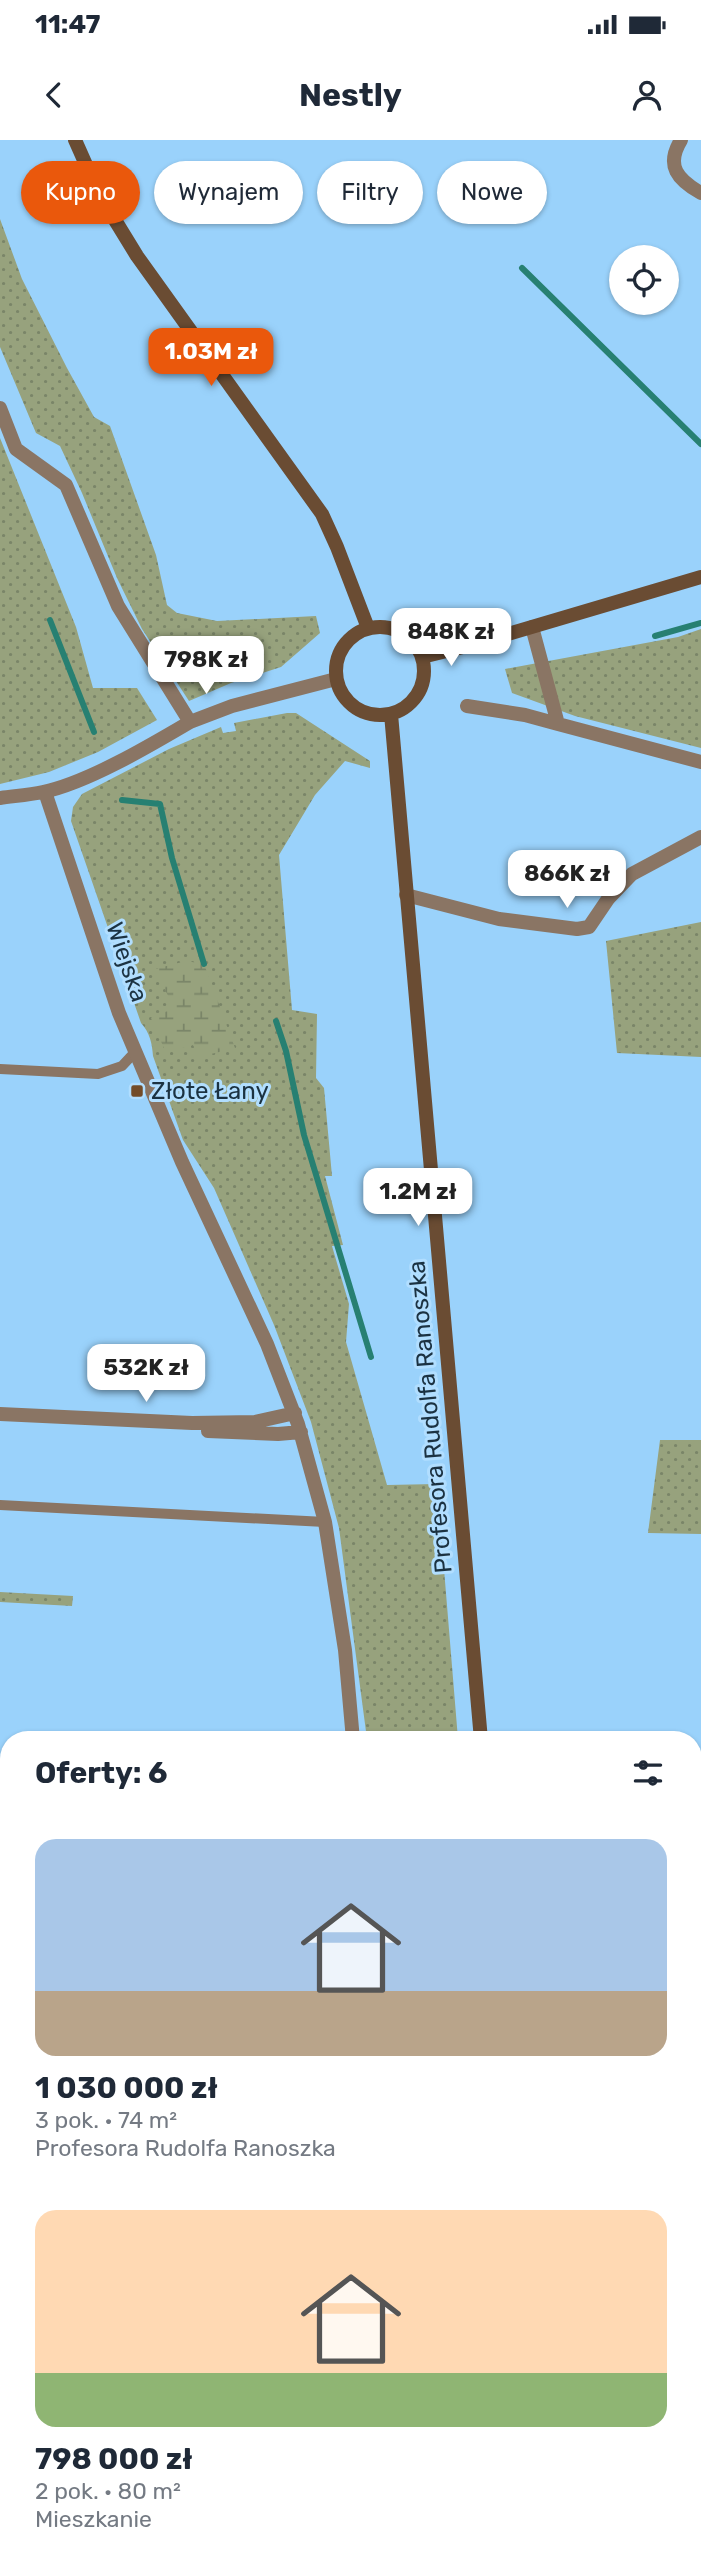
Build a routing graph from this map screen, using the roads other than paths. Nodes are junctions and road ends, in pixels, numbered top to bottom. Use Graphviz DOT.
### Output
graph roads {
  1 [pos="75,140"];
  2 [pos="681,140"];
  3 [pos="701,193"];
  4 [pos="0,408"];
  5 [pos="701,577"];
  6 [pos="532,627"];
  7 [pos="368,628"];
  8 [pos="422,657"];
  9 [pos="336,679"];
  10 [pos="467,706"];
  11 [pos="391,714"];
  12 [pos="190,722"];
  13 [pos="558,724"];
  14 [pos="701,762"];
  15 [pos="45,792"];
  16 [pos="0,799"];
  17 [pos="701,837"];
  18 [pos="406,895"];
  19 [pos="136,1051"];
  20 [pos="0,1069"];
  21 [pos="295,1413"];
  22 [pos="0,1414"];
  23 [pos="148,1421"];
  24 [pos="301,1432"];
  25 [pos="0,1504"];
  26 [pos="325,1522"];
  27 [pos="352,1731"];
  28 [pos="480,1731"];
  1 -- 7 [label="street"];
  2 -- 3 [label="street"];
  4 -- 12 [label="street"];
  5 -- 6 [label="street"];
  6 -- 8 [label="street"];
  6 -- 13 [label="street"];
  7 -- 8 [label="street"];
  7 -- 9 [label="street"];
  8 -- 11 [label="street"];
  9 -- 11 [label="street"];
  9 -- 12 [label="street"];
  10 -- 13 [label="street"];
  11 -- 18 [label="street, Profesora Rudolfa Ranoszka"];
  12 -- 15 [label="street"];
  13 -- 14 [label="street"];
  15 -- 16 [label="street"];
  15 -- 19 [label="street, Wiejska"];
  17 -- 18 [label="street"];
  18 -- 28 [label="street, Profesora Rudolfa Ranoszka"];
  19 -- 20 [label="lane"];
  19 -- 21 [label="street, Wiejska"];
  21 -- 23 [label="street"];
  21 -- 24 [label="street, Wiejska"];
  22 -- 23 [label="street"];
  23 -- 24 [label="street"];
  24 -- 26 [label="street, Wiejska"];
  25 -- 26 [label="lane"];
  26 -- 27 [label="street, Wiejska"];
}
